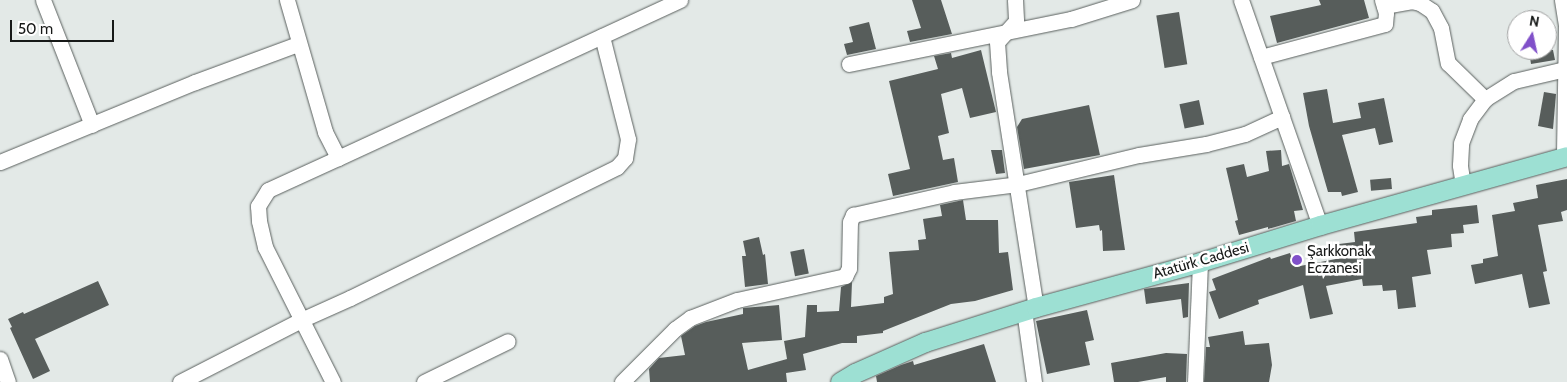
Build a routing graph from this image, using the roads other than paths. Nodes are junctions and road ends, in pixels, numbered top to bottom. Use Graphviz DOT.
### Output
graph roads {
  1 [pos="43,0"];
  2 [pos="286,0"];
  3 [pos="680,0"];
  4 [pos="1015,0"];
  5 [pos="1132,0"];
  6 [pos="1241,0"];
  7 [pos="1562,0"];
  8 [pos="1383,3"];
  9 [pos="1007,31"];
  10 [pos="602,36"];
  11 [pos="298,44"];
  12 [pos="1261,57"];
  13 [pos="849,64"];
  14 [pos="1565,69"];
  15 [pos="1485,99"];
  16 [pos="1282,117"];
  17 [pos="92,125"];
  18 [pos="1565,157"];
  19 [pos="338,158"];
  20 [pos="0,162"];
  21 [pos="1018,184"];
  22 [pos="1464,185"];
  23 [pos="1320,225"];
  24 [pos="1200,262"];
  25 [pos="1030,308"];
  26 [pos="301,320"];
  27 [pos="508,341"];
  28 [pos="0,359"];
  29 [pos="8,382"];
  30 [pos="180,382"];
  31 [pos="333,382"];
  32 [pos="424,382"];
  33 [pos="622,382"];
  34 [pos="840,382"];
  35 [pos="1034,382"];
  36 [pos="1195,382"];
  1 -- 17 [label="street"];
  2 -- 11 [label="street"];
  3 -- 10 [label="street"];
  4 -- 9 [label="street"];
  5 -- 9 [label="street"];
  6 -- 12 [label="street"];
  7 -- 14 [label="street"];
  8 -- 12 [label="street"];
  8 -- 15 [label="street"];
  9 -- 13 [label="street"];
  9 -- 21 [label="street"];
  10 -- 19 [label="street"];
  10 -- 26 [label="street"];
  11 -- 17 [label="street"];
  11 -- 19 [label="street"];
  12 -- 16 [label="street"];
  14 -- 15 [label="street"];
  14 -- 18 [label="street"];
  15 -- 22 [label="street"];
  16 -- 21 [label="street"];
  16 -- 23 [label="street"];
  17 -- 20 [label="street"];
  18 -- 22 [label="main road, Atatürk Caddesi"];
  19 -- 26 [label="street"];
  21 -- 25 [label="street"];
  21 -- 33 [label="street"];
  22 -- 23 [label="main road, Atatürk Caddesi"];
  23 -- 24 [label="main road, Atatürk Caddesi"];
  24 -- 25 [label="main road, Atatürk Caddesi"];
  24 -- 36 [label="street"];
  25 -- 34 [label="main road, Atatürk Caddesi"];
  25 -- 35 [label="street"];
  26 -- 30 [label="street"];
  26 -- 31 [label="street"];
  27 -- 32 [label="street"];
  28 -- 29 [label="street"];
}
